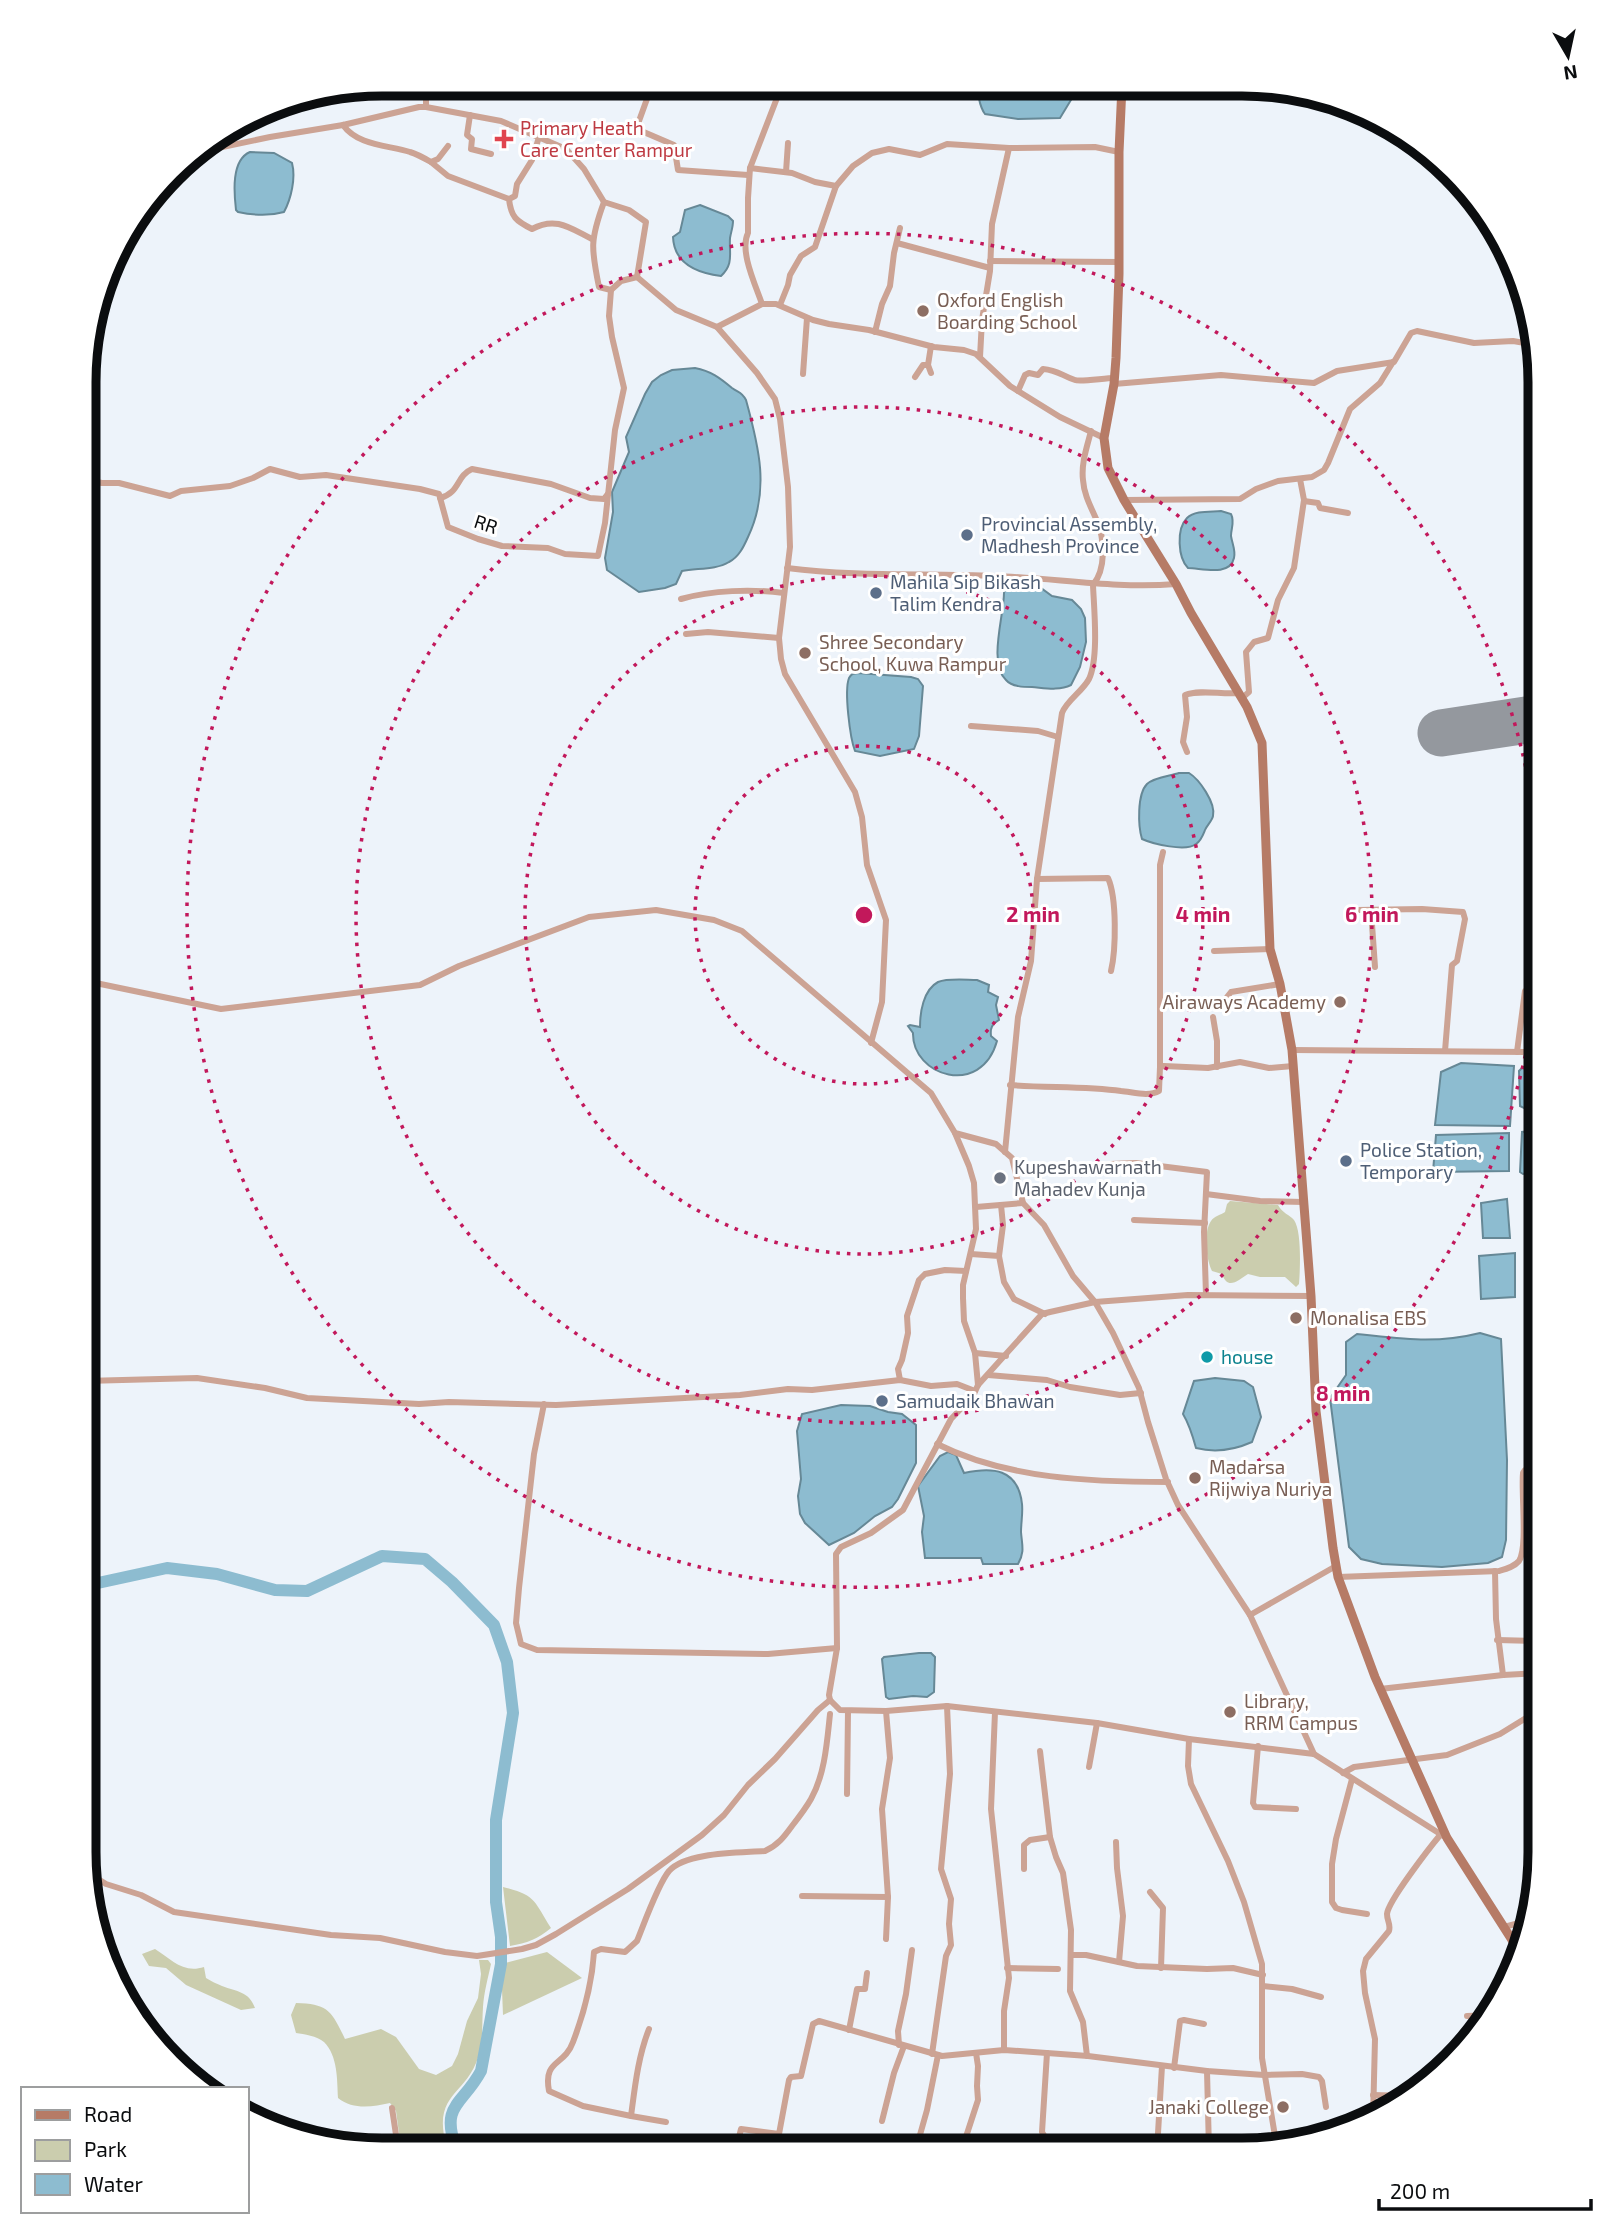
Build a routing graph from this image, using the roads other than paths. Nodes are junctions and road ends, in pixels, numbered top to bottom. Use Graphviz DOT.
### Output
graph roads {
  1 [pos="426,96"];
  2 [pos="648,96"];
  3 [pos="778,96"];
  4 [pos="1122,96"];
  5 [pos="426,107"];
  6 [pos="470,115"];
  7 [pos="343,125"];
  8 [pos="539,137"];
  9 [pos="788,143"];
  10 [pos="448,146"];
  11 [pos="219,148"];
  12 [pos="1009,148"];
  13 [pos="1119,152"];
  14 [pos="491,154"];
  15 [pos="430,162"];
  16 [pos="749,171"];
  17 [pos="786,172"];
  18 [pos="836,186"];
  19 [pos="509,200"];
  20 [pos="604,202"];
  21 [pos="900,228"];
  22 [pos="592,239"];
  23 [pos="897,243"];
  24 [pos="1119,262"];
  25 [pos="990,265"];
  26 [pos="637,277"];
  27 [pos="611,290"];
  28 [pos="762,304"];
  29 [pos="780,305"];
  30 [pos="807,318"];
  31 [pos="717,327"];
  32 [pos="875,332"];
  33 [pos="1525,343"];
  34 [pos="931,346"];
  35 [pos="980,357"];
  36 [pos="1394,362"];
  37 [pos="928,365"];
  38 [pos="931,373"];
  39 [pos="803,374"];
  40 [pos="915,377"];
  41 [pos="1114,381"];
  42 [pos="1018,391"];
  43 [pos="1091,431"];
  44 [pos="1104,438"];
  45 [pos="1300,479"];
  46 [pos="96,482"];
  47 [pos="607,495"];
  48 [pos="440,498"];
  49 [pos="1124,500"];
  50 [pos="1304,501"];
  51 [pos="1348,513"];
  52 [pos="787,568"];
  53 [pos="1176,584"];
  54 [pos="1093,585"];
  55 [pos="784,593"];
  56 [pos="681,599"];
  57 [pos="686,634"];
  58 [pos="779,638"];
  59 [pos="1241,696"];
  60 [pos="971,726"];
  61 [pos="1058,737"];
  62 [pos="1187,752"];
  63 [pos="1163,852"];
  64 [pos="1037,879"];
  65 [pos="1371,909"];
  66 [pos="1358,910"];
  67 [pos="1270,949"];
  68 [pos="1214,951"];
  69 [pos="1375,967"];
  70 [pos="1111,971"];
  71 [pos="96,983"];
  72 [pos="1280,984"];
  73 [pos="1525,991"];
  74 [pos="1226,1003"];
  75 [pos="1213,1017"];
  76 [pos="871,1043"];
  77 [pos="1292,1050"];
  78 [pos="1445,1051"];
  79 [pos="1517,1052"];
  80 [pos="1528,1052"];
  81 [pos="1293,1066"];
  82 [pos="1160,1067"];
  83 [pos="1217,1067"];
  84 [pos="1010,1085"];
  85 [pos="955,1133"];
  86 [pos="1005,1152"];
  87 [pos="1110,1164"];
  88 [pos="1206,1194"];
  89 [pos="1304,1202"];
  90 [pos="1023,1203"];
  91 [pos="1001,1205"];
  92 [pos="976,1207"];
  93 [pos="1134,1220"];
  94 [pos="1205,1223"];
  95 [pos="971,1254"];
  96 [pos="999,1255"];
  97 [pos="966,1271"];
  98 [pos="1206,1295"];
  99 [pos="1311,1296"];
  100 [pos="1095,1302"];
  101 [pos="1045,1314"];
  102 [pos="975,1353"];
  103 [pos="1006,1356"];
  104 [pos="988,1375"];
  105 [pos="900,1380"];
  106 [pos="96,1381"];
  107 [pos="976,1388"];
  108 [pos="1140,1393"];
  109 [pos="544,1404"];
  110 [pos="937,1444"];
  111 [pos="1528,1469"];
  112 [pos="1168,1482"];
  113 [pos="1336,1566"];
  114 [pos="1495,1571"];
  115 [pos="1338,1577"];
  116 [pos="1250,1615"];
  117 [pos="1497,1640"];
  118 [pos="1528,1641"];
  119 [pos="837,1648"];
  120 [pos="1528,1674"];
  121 [pos="1503,1675"];
  122 [pos="1380,1689"];
  123 [pos="830,1700"];
  124 [pos="947,1706"];
  125 [pos="844,1711"];
  126 [pos="886,1711"];
  127 [pos="995,1712"];
  128 [pos="830,1714"];
  129 [pos="814,1715"];
  130 [pos="1528,1717"];
  131 [pos="1097,1723"];
  132 [pos="1189,1739"];
  133 [pos="1258,1746"];
  134 [pos="1040,1751"];
  135 [pos="1314,1755"];
  136 [pos="1411,1759"];
  137 [pos="1089,1767"];
  138 [pos="1343,1773"];
  139 [pos="1352,1779"];
  140 [pos="848,1794"];
  141 [pos="1296,1809"];
  142 [pos="1050,1836"];
  143 [pos="1444,1836"];
  144 [pos="1116,1842"];
  145 [pos="667,1859"];
  146 [pos="672,1868"];
  147 [pos="1024,1869"];
  148 [pos="98,1879"];
  149 [pos="1150,1892"];
  150 [pos="802,1896"];
  151 [pos="888,1897"];
  152 [pos="1367,1914"];
  153 [pos="1519,1923"];
  154 [pos="1503,1927"];
  155 [pos="886,1940"];
  156 [pos="1513,1942"];
  157 [pos="912,1950"];
  158 [pos="1071,1955"];
  159 [pos="1119,1962"];
  160 [pos="1007,1968"];
  161 [pos="1161,1968"];
  162 [pos="1058,1969"];
  163 [pos="867,1973"];
  164 [pos="1263,1975"];
  165 [pos="1263,1986"];
  166 [pos="1321,1997"];
  167 [pos="1467,2016"];
  168 [pos="1476,2016"];
  169 [pos="1204,2024"];
  170 [pos="649,2029"];
  171 [pos="849,2030"];
  172 [pos="901,2045"];
  173 [pos="1004,2050"];
  174 [pos="976,2053"];
  175 [pos="1047,2053"];
  176 [pos="935,2055"];
  177 [pos="1087,2056"];
  178 [pos="1162,2066"];
  179 [pos="1174,2068"];
  180 [pos="1207,2071"];
  181 [pos="1264,2075"];
  182 [pos="1373,2095"];
  183 [pos="1391,2096"];
  184 [pos="1373,2105"];
  185 [pos="1326,2107"];
  186 [pos="392,2108"];
  187 [pos="631,2116"];
  188 [pos="883,2121"];
  189 [pos="666,2122"];
  190 [pos="1275,2135"];
  191 [pos="396,2138"];
  192 [pos="739,2138"];
  193 [pos="919,2138"];
  194 [pos="966,2138"];
  195 [pos="1045,2138"];
  196 [pos="1158,2138"];
  197 [pos="1209,2138"];
  1 -- 5 [label="street"];
  2 -- 16 [label="street"];
  3 -- 16 [label="street"];
  4 -- 13 [label="main road"];
  5 -- 6 [label="street"];
  5 -- 7 [label="street"];
  6 -- 8 [label="street"];
  6 -- 14 [label="street"];
  7 -- 11 [label="street"];
  7 -- 15 [label="street"];
  8 -- 19 [label="street"];
  8 -- 20 [label="street"];
  9 -- 17 [label="street"];
  10 -- 15 [label="street"];
  12 -- 13 [label="street"];
  12 -- 18 [label="street"];
  12 -- 25 [label="street"];
  13 -- 24 [label="main road"];
  15 -- 19 [label="street"];
  16 -- 17 [label="street"];
  16 -- 28 [label="street"];
  17 -- 18 [label="street"];
  18 -- 29 [label="street"];
  19 -- 22 [label="street"];
  20 -- 22 [label="street"];
  20 -- 26 [label="street"];
  21 -- 23 [label="street"];
  22 -- 27 [label="street"];
  23 -- 25 [label="street"];
  23 -- 32 [label="street"];
  24 -- 25 [label="street"];
  24 -- 41 [label="main road"];
  25 -- 35 [label="street"];
  26 -- 27 [label="street"];
  26 -- 31 [label="street"];
  27 -- 47 [label="street, RR"];
  28 -- 29 [label="street"];
  28 -- 31 [label="street"];
  29 -- 30 [label="street"];
  30 -- 32 [label="street"];
  30 -- 39 [label="street"];
  31 -- 52 [label="street"];
  32 -- 34 [label="street"];
  33 -- 36 [label="street"];
  34 -- 35 [label="street"];
  34 -- 37 [label="street"];
  35 -- 42 [label="street"];
  36 -- 41 [label="street"];
  36 -- 45 [label="street"];
  37 -- 38 [label="street"];
  37 -- 40 [label="street"];
  41 -- 42 [label="street"];
  41 -- 44 [label="main road"];
  42 -- 43 [label="street"];
  43 -- 44 [label="street"];
  43 -- 54 [label="street"];
  44 -- 49 [label="main road"];
  45 -- 49 [label="street"];
  45 -- 50 [label="street"];
  46 -- 48 [label="street"];
  47 -- 48 [label="street"];
  47 -- 48 [label="street, RR"];
  49 -- 53 [label="main road"];
  50 -- 51 [label="street"];
  50 -- 59 [label="street"];
  52 -- 54 [label="street"];
  52 -- 55 [label="street"];
  53 -- 54 [label="street"];
  53 -- 59 [label="main road"];
  54 -- 61 [label="street"];
  55 -- 56 [label="street"];
  55 -- 58 [label="street"];
  57 -- 58 [label="street"];
  58 -- 76 [label="street"];
  59 -- 62 [label="street"];
  59 -- 67 [label="main road"];
  60 -- 61 [label="street"];
  61 -- 64 [label="street"];
  63 -- 82 [label="street"];
  64 -- 70 [label="street"];
  64 -- 84 [label="street"];
  65 -- 66 [label="street"];
  65 -- 69 [label="street"];
  65 -- 78 [label="street"];
  67 -- 68 [label="street"];
  67 -- 72 [label="main road"];
  71 -- 76 [label="street"];
  72 -- 74 [label="street"];
  72 -- 77 [label="main road"];
  73 -- 79 [label="street"];
  75 -- 83 [label="street"];
  76 -- 85 [label="street"];
  77 -- 78 [label="street"];
  77 -- 81 [label="main road"];
  78 -- 79 [label="street"];
  79 -- 80 [label="street"];
  81 -- 83 [label="street"];
  81 -- 89 [label="main road"];
  82 -- 83 [label="street"];
  82 -- 84 [label="street"];
  84 -- 86 [label="street"];
  85 -- 86 [label="street"];
  85 -- 92 [label="street"];
  86 -- 90 [label="street"];
  87 -- 88 [label="street"];
  88 -- 89 [label="street"];
  88 -- 94 [label="street"];
  89 -- 99 [label="main road"];
  90 -- 91 [label="street"];
  90 -- 100 [label="street"];
  91 -- 92 [label="street"];
  91 -- 96 [label="street"];
  92 -- 95 [label="street"];
  93 -- 94 [label="street"];
  94 -- 98 [label="street"];
  95 -- 96 [label="street"];
  95 -- 97 [label="street"];
  96 -- 101 [label="street"];
  97 -- 102 [label="street"];
  97 -- 105 [label="street"];
  98 -- 99 [label="street"];
  98 -- 100 [label="street"];
  99 -- 113 [label="main road"];
  100 -- 101 [label="street"];
  100 -- 108 [label="street"];
  101 -- 103 [label="street"];
  102 -- 103 [label="street"];
  102 -- 107 [label="street"];
  103 -- 104 [label="street"];
  104 -- 107 [label="street"];
  104 -- 108 [label="street"];
  105 -- 107 [label="street"];
  105 -- 109 [label="street"];
  106 -- 109 [label="street"];
  107 -- 110 [label="street"];
  108 -- 112 [label="street"];
  109 -- 119 [label="street"];
  110 -- 112 [label="street"];
  110 -- 119 [label="street"];
  111 -- 114 [label="street"];
  112 -- 116 [label="street"];
  113 -- 115 [label="main road"];
  113 -- 116 [label="street"];
  114 -- 115 [label="street"];
  114 -- 117 [label="street"];
  115 -- 122 [label="main road"];
  116 -- 135 [label="street"];
  117 -- 118 [label="street"];
  117 -- 121 [label="street"];
  119 -- 123 [label="street"];
  120 -- 121 [label="street"];
  121 -- 122 [label="street"];
  122 -- 136 [label="main road"];
  123 -- 125 [label="street"];
  123 -- 129 [label="street"];
  124 -- 126 [label="street"];
  124 -- 127 [label="street"];
  124 -- 176 [label="street"];
  125 -- 126 [label="street"];
  125 -- 128 [label="street"];
  125 -- 140 [label="street"];
  126 -- 151 [label="street"];
  127 -- 131 [label="street"];
  127 -- 160 [label="street"];
  128 -- 129 [label="street"];
  128 -- 146 [label="street"];
  129 -- 145 [label="street"];
  130 -- 136 [label="street"];
  131 -- 132 [label="street"];
  131 -- 137 [label="street"];
  132 -- 133 [label="street"];
  132 -- 164 [label="street"];
  133 -- 135 [label="street"];
  133 -- 141 [label="street"];
  134 -- 142 [label="street"];
  135 -- 138 [label="street"];
  136 -- 138 [label="street"];
  136 -- 143 [label="main road"];
  138 -- 139 [label="street"];
  139 -- 143 [label="street"];
  139 -- 152 [label="street"];
  142 -- 147 [label="street"];
  142 -- 158 [label="street"];
  143 -- 154 [label="main road"];
  143 -- 182 [label="street"];
  144 -- 159 [label="street"];
  145 -- 146 [label="street"];
  145 -- 148 [label="street"];
  146 -- 187 [label="street"];
  149 -- 161 [label="street"];
  150 -- 151 [label="street"];
  151 -- 155 [label="street"];
  153 -- 154 [label="street"];
  154 -- 156 [label="main road"];
  157 -- 172 [label="street"];
  158 -- 159 [label="street"];
  158 -- 177 [label="street"];
  159 -- 161 [label="street"];
  160 -- 162 [label="street"];
  160 -- 173 [label="street"];
  161 -- 164 [label="street"];
  163 -- 171 [label="street"];
  164 -- 165 [label="street"];
  165 -- 166 [label="street"];
  165 -- 181 [label="street"];
  167 -- 168 [label="street"];
  169 -- 179 [label="street"];
  170 -- 187 [label="street"];
  171 -- 172 [label="street"];
  171 -- 192 [label="street"];
  172 -- 176 [label="street"];
  172 -- 188 [label="street"];
  173 -- 174 [label="street"];
  173 -- 175 [label="street"];
  174 -- 176 [label="street"];
  174 -- 194 [label="street"];
  175 -- 177 [label="street"];
  175 -- 195 [label="street"];
  176 -- 193 [label="street"];
  177 -- 178 [label="street"];
  178 -- 179 [label="street"];
  178 -- 196 [label="street"];
  179 -- 180 [label="street"];
  180 -- 181 [label="street"];
  180 -- 197 [label="street"];
  181 -- 185 [label="street"];
  181 -- 190 [label="street"];
  182 -- 183 [label="street"];
  182 -- 184 [label="street"];
  186 -- 191 [label="street"];
  187 -- 189 [label="street"];
}
